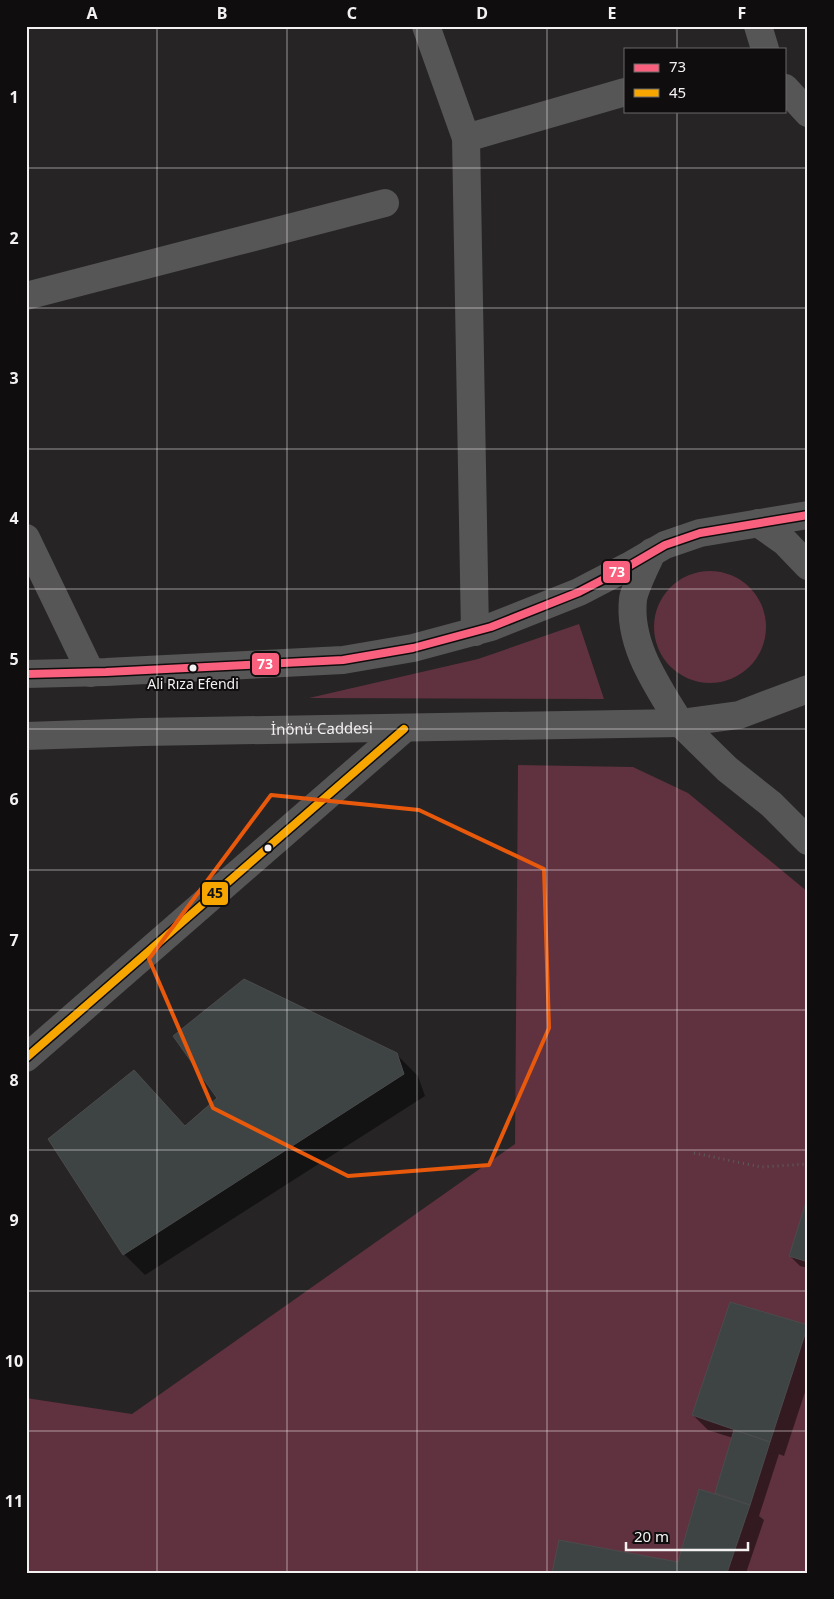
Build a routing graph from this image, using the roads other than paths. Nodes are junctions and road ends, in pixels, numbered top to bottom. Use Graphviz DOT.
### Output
graph roads {
  1 [pos="426,26"];
  2 [pos="758,26"];
  3 [pos="765,48"];
  4 [pos="786,89"];
  5 [pos="624,92"];
  6 [pos="808,113"];
  7 [pos="466,138"];
  8 [pos="385,203"];
  9 [pos="26,296"];
  10 [pos="808,515"];
  11 [pos="758,523"];
  12 [pos="26,538"];
  13 [pos="652,552"];
  14 [pos="808,566"];
  15 [pos="474,632"];
  16 [pos="91,673"];
  17 [pos="26,674"];
  18 [pos="808,689"];
  19 [pos="680,723"];
  20 [pos="404,729"];
  21 [pos="26,736"];
  22 [pos="808,841"];
  23 [pos="26,1058"];
  1 -- 7 [label="street"];
  2 -- 3 [label="street"];
  4 -- 6 [label="street"];
  5 -- 7 [label="street"];
  7 -- 15 [label="street"];
  8 -- 9 [label="street"];
  10 -- 11 [label="street"];
  11 -- 13 [label="street"];
  11 -- 14 [label="street"];
  12 -- 16 [label="street"];
  13 -- 15 [label="street"];
  13 -- 19 [label="street"];
  15 -- 16 [label="street"];
  16 -- 17 [label="street"];
  18 -- 19 [label="street, İnönü Caddesi"];
  19 -- 20 [label="street, İnönü Caddesi"];
  19 -- 22 [label="street"];
  20 -- 21 [label="street, İnönü Caddesi"];
  20 -- 23 [label="street"];
}
